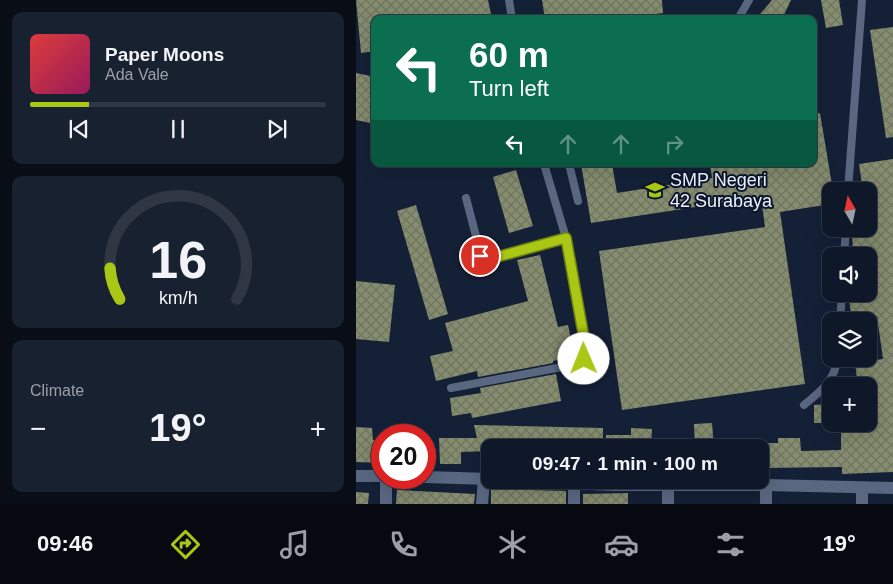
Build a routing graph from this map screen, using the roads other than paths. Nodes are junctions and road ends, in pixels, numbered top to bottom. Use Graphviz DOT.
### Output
graph roads {
  1 [pos="508,0"];
  2 [pos="749,0"];
  3 [pos="862,0"];
  4 [pos="511,15"];
  5 [pos="740,15"];
  6 [pos="545,167"];
  7 [pos="570,167"];
  8 [pos="849,182"];
  9 [pos="466,198"];
  10 [pos="578,201"];
  11 [pos="566,238"];
  12 [pos="837,367"];
  13 [pos="451,388"];
  14 [pos="804,405"];
  15 [pos="356,476"];
  16 [pos="371,477"];
  17 [pos="436,477"];
  18 [pos="481,479"];
  19 [pos="769,485"];
  20 [pos="862,488"];
  21 [pos="893,488"];
  22 [pos="385,489"];
  23 [pos="485,489"];
  24 [pos="574,489"];
  25 [pos="668,489"];
  26 [pos="766,489"];
  27 [pos="386,504"];
  28 [pos="482,504"];
  29 [pos="574,504"];
  30 [pos="668,504"];
  31 [pos="766,504"];
  32 [pos="862,504"];
  1 -- 4 [label="lane"];
  2 -- 5 [label="lane"];
  3 -- 8 [label="lane"];
  6 -- 11 [label="lane"];
  7 -- 10 [label="lane"];
  9 -- 11 [label="lane"];
  11 -- 13 [label="lane"];
  12 -- 14 [label="lane"];
  15 -- 16 [label="street"];
  17 -- 18 [label="street"];
  19 -- 20 [label="street"];
  20 -- 21 [label="street"];
  20 -- 32 [label="street"];
  22 -- 27 [label="street"];
  23 -- 28 [label="street"];
  24 -- 29 [label="street"];
  25 -- 30 [label="street"];
  26 -- 31 [label="street"];
}
